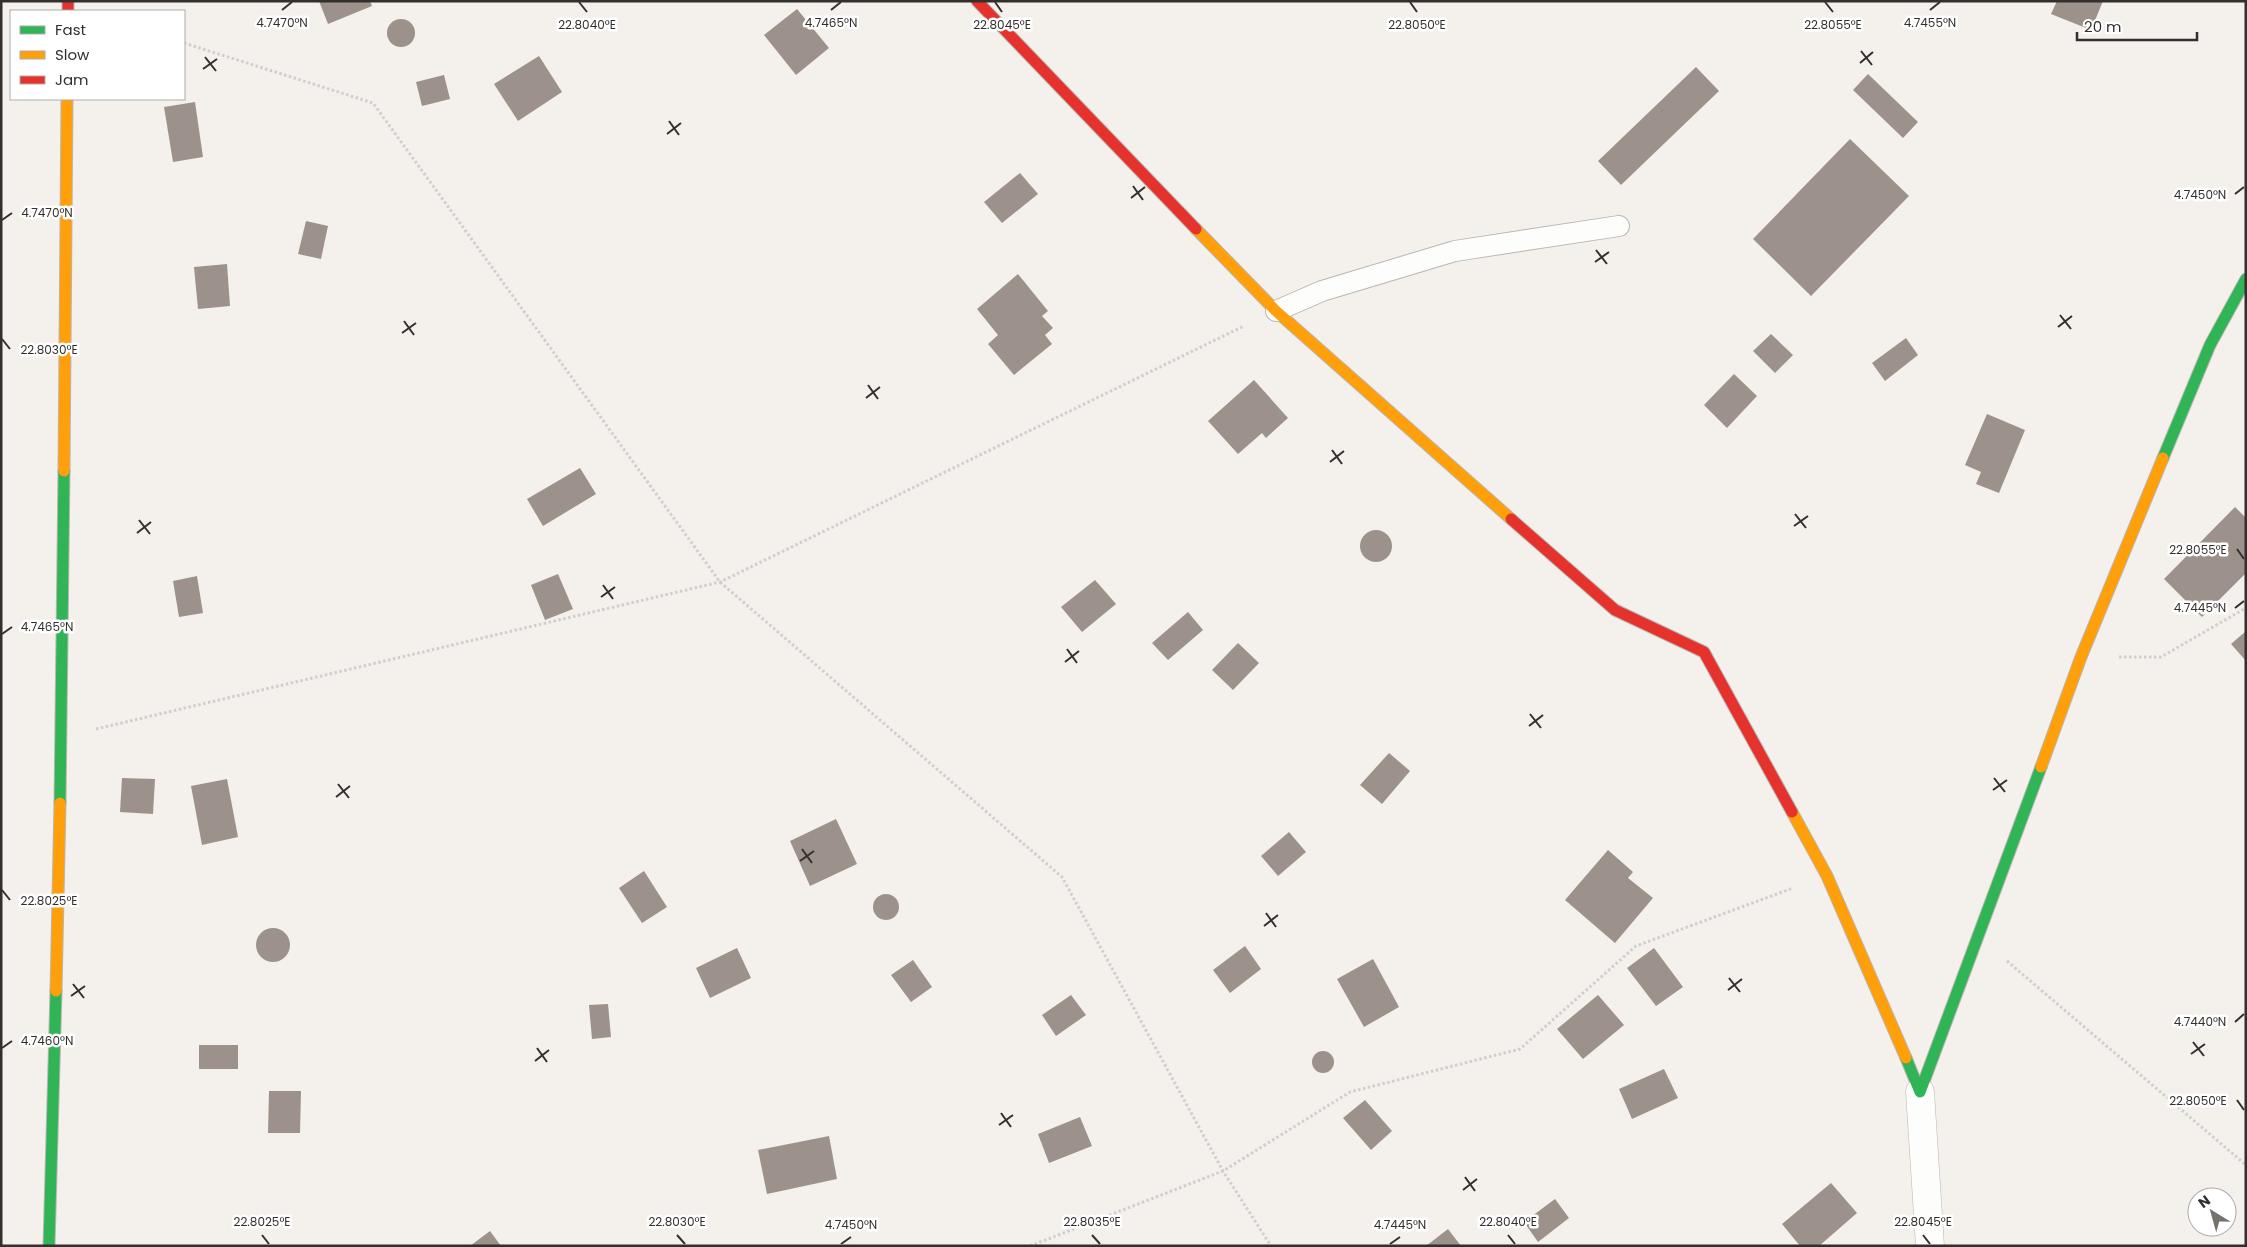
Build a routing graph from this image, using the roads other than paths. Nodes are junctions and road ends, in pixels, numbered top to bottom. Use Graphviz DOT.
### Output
graph roads {
  1 [pos="977,1"];
  2 [pos="67,100"];
  3 [pos="1619,226"];
  4 [pos="2246,279"];
  5 [pos="1276,311"];
  6 [pos="1920,1092"];
  7 [pos="49,1246"];
  8 [pos="1930,1246"];
  1 -- 5 [label="street"];
  2 -- 7 [label="street"];
  3 -- 5 [label="lane"];
  4 -- 6 [label="street"];
  5 -- 6 [label="street"];
  6 -- 8 [label="street"];
}
